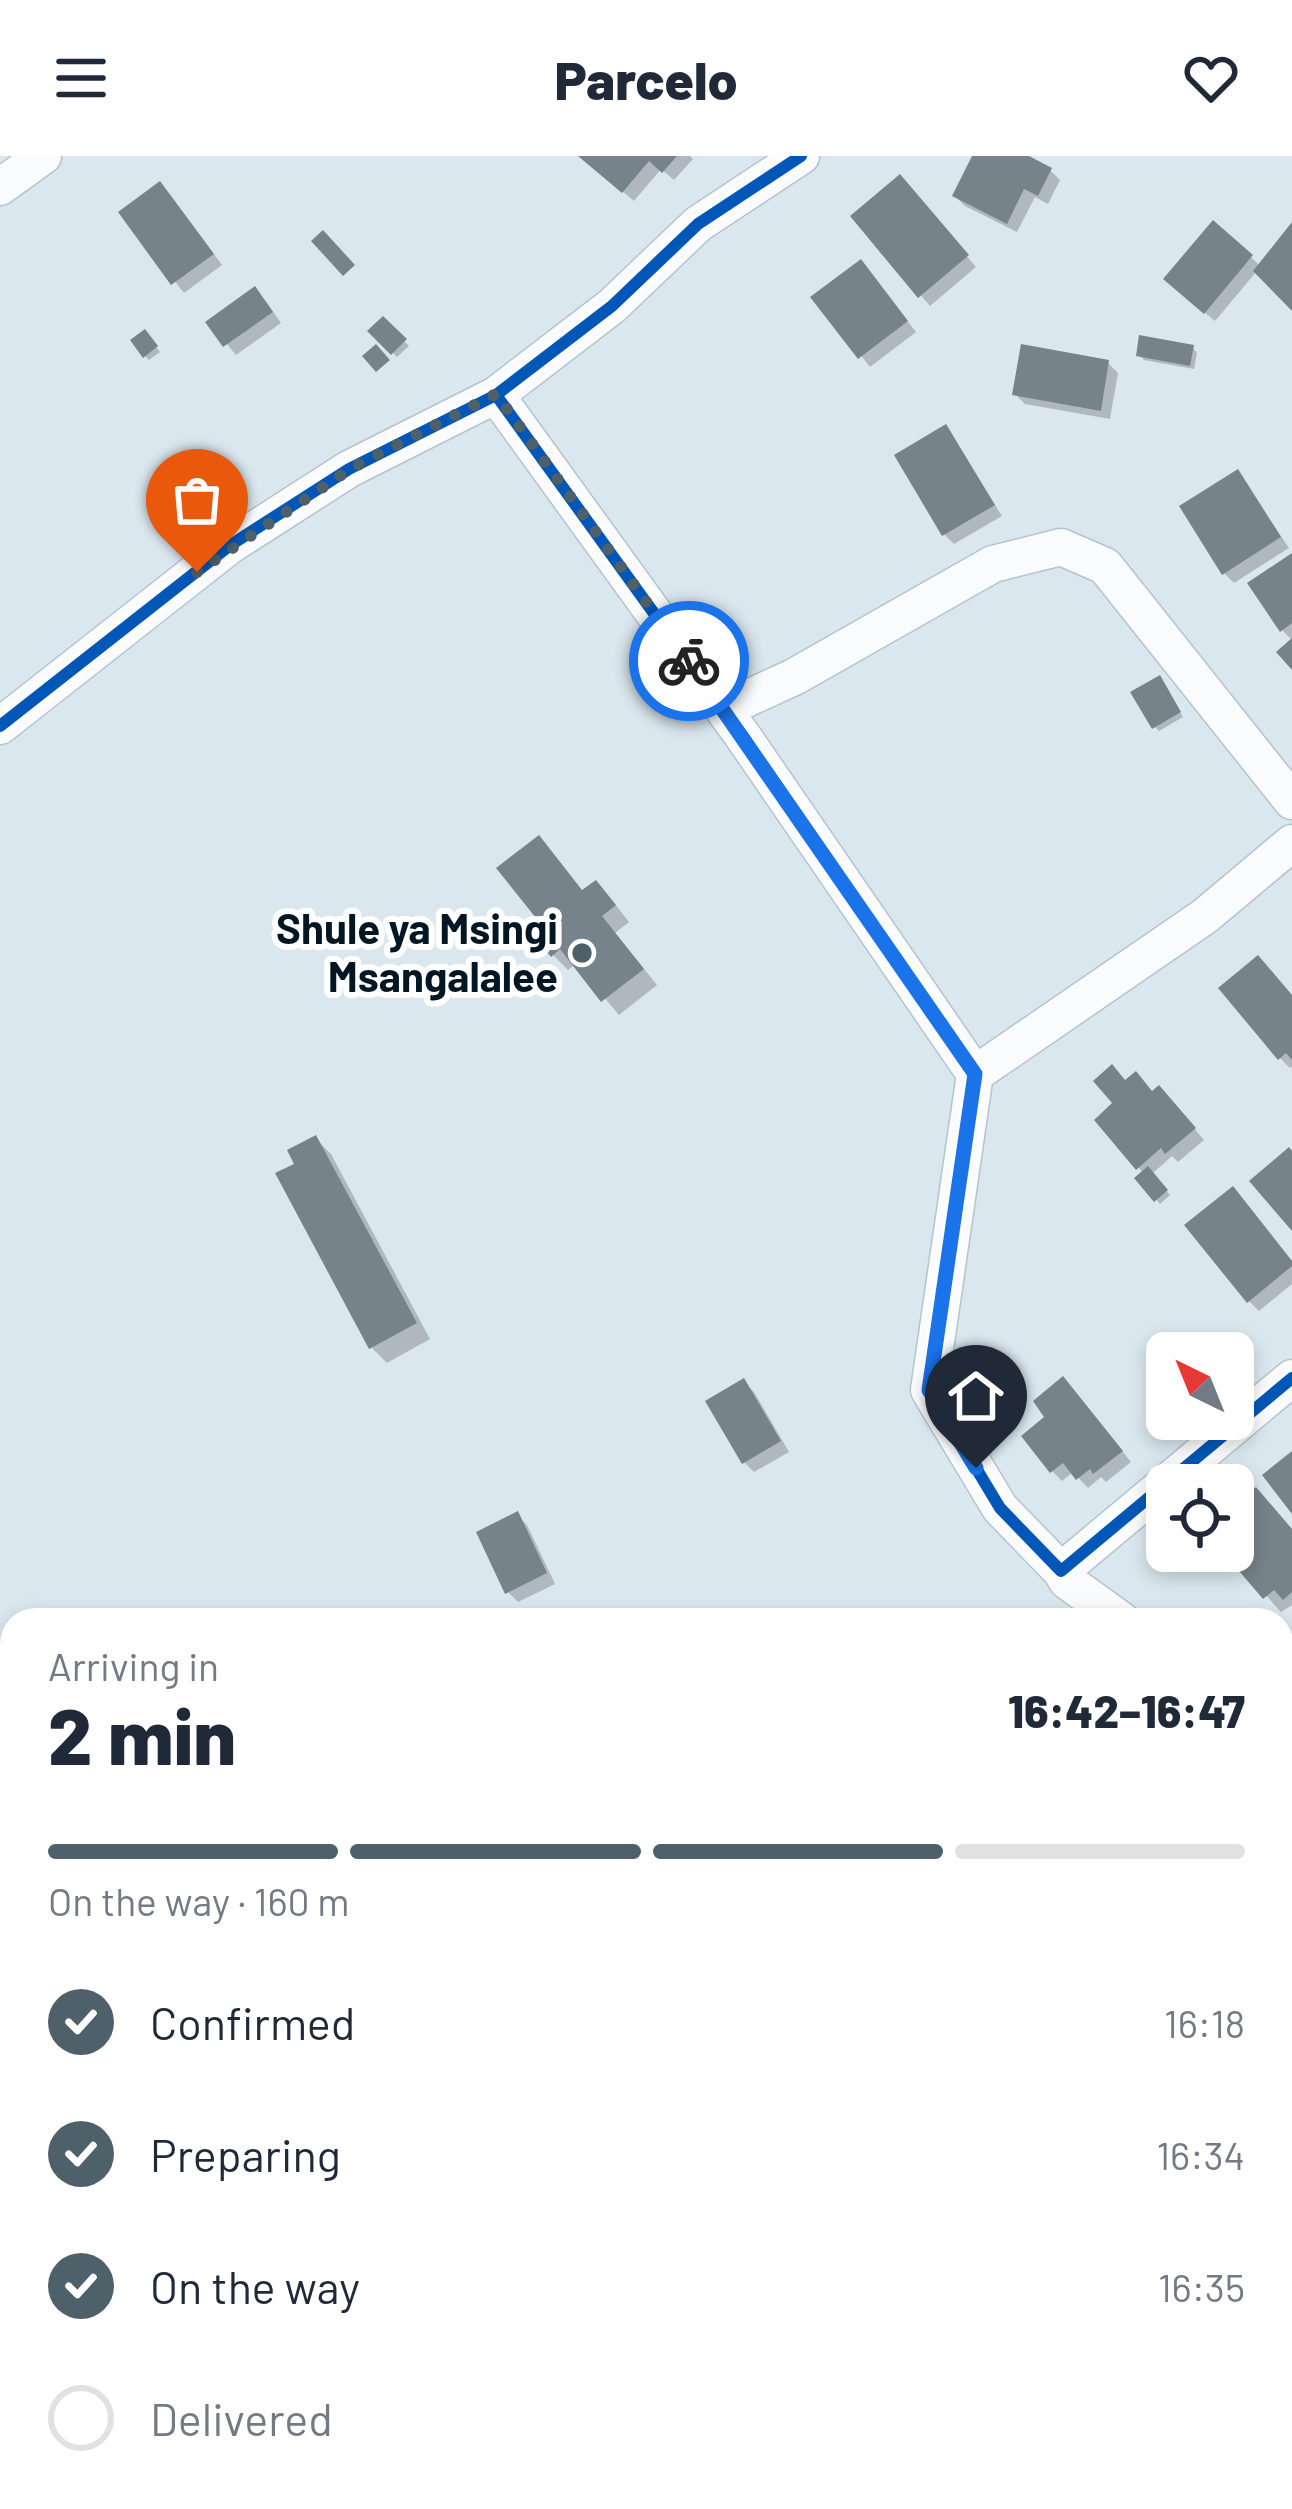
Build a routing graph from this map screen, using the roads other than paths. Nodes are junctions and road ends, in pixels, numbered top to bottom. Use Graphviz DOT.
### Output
graph roads {
  1 [pos="43,156"];
  2 [pos="801,156"];
  3 [pos="0,187"];
  4 [pos="496,394"];
  5 [pos="724,709"];
  6 [pos="0,726"];
  7 [pos="1292,801"];
  8 [pos="1292,844"];
  9 [pos="975,1074"];
  10 [pos="1292,1378"];
  11 [pos="1061,1571"];
  12 [pos="1104,1608"];
  1 -- 3 [label="street"];
  2 -- 4 [label="street"];
  4 -- 5 [label="street"];
  4 -- 6 [label="street"];
  5 -- 7 [label="street"];
  5 -- 9 [label="street"];
  8 -- 9 [label="street"];
  9 -- 11 [label="street"];
  10 -- 11 [label="street"];
  11 -- 12 [label="street"];
}
